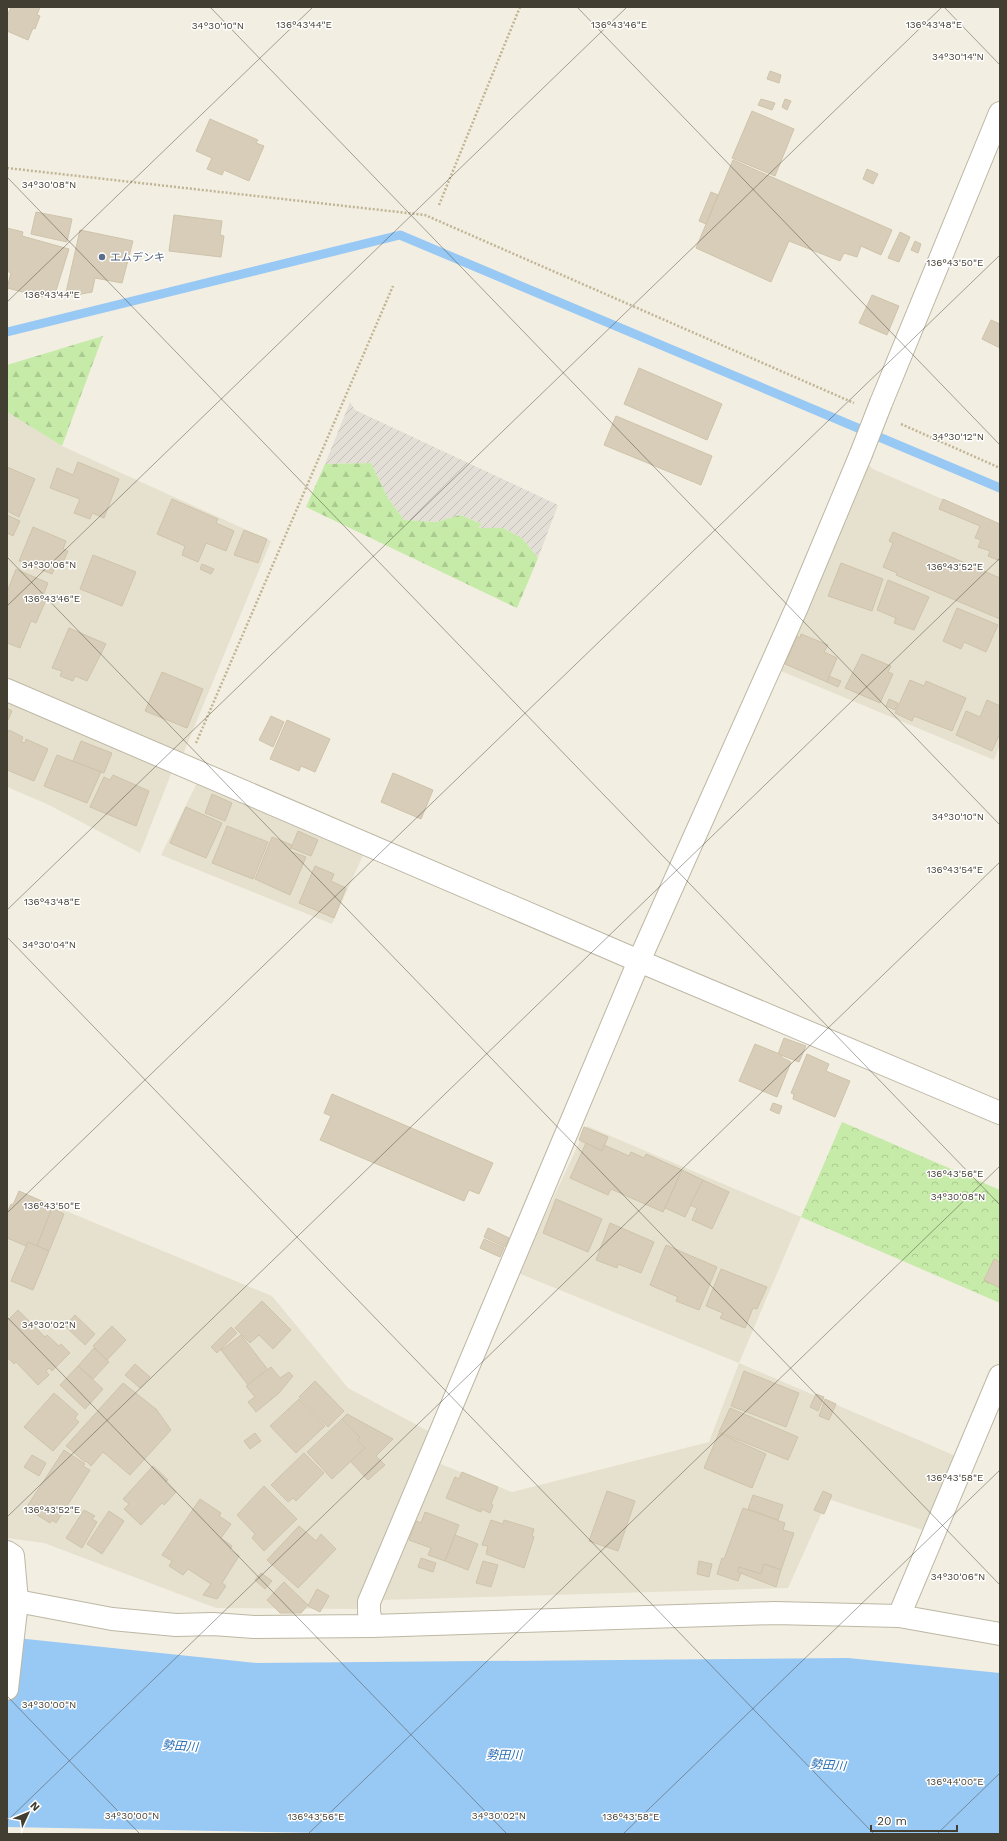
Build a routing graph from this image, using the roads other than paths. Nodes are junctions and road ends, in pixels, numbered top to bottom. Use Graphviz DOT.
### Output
graph roads {
  1 [pos="1000,113"];
  2 [pos="7,690"];
  3 [pos="639,961"];
  4 [pos="1000,1113"];
  5 [pos="1000,1376"];
  6 [pos="7,1552"];
  7 [pos="14,1604"];
  8 [pos="899,1616"];
  9 [pos="372,1626"];
  10 [pos="1000,1634"];
  11 [pos="7,1689"];
  1 -- 3 [label="street, bridge"];
  2 -- 3 [label="street"];
  3 -- 4 [label="street"];
  3 -- 9 [label="street"];
  5 -- 8 [label="street"];
  6 -- 7 [label="street"];
  7 -- 9 [label="street"];
  7 -- 11 [label="street"];
  8 -- 9 [label="street"];
  8 -- 10 [label="street"];
}
